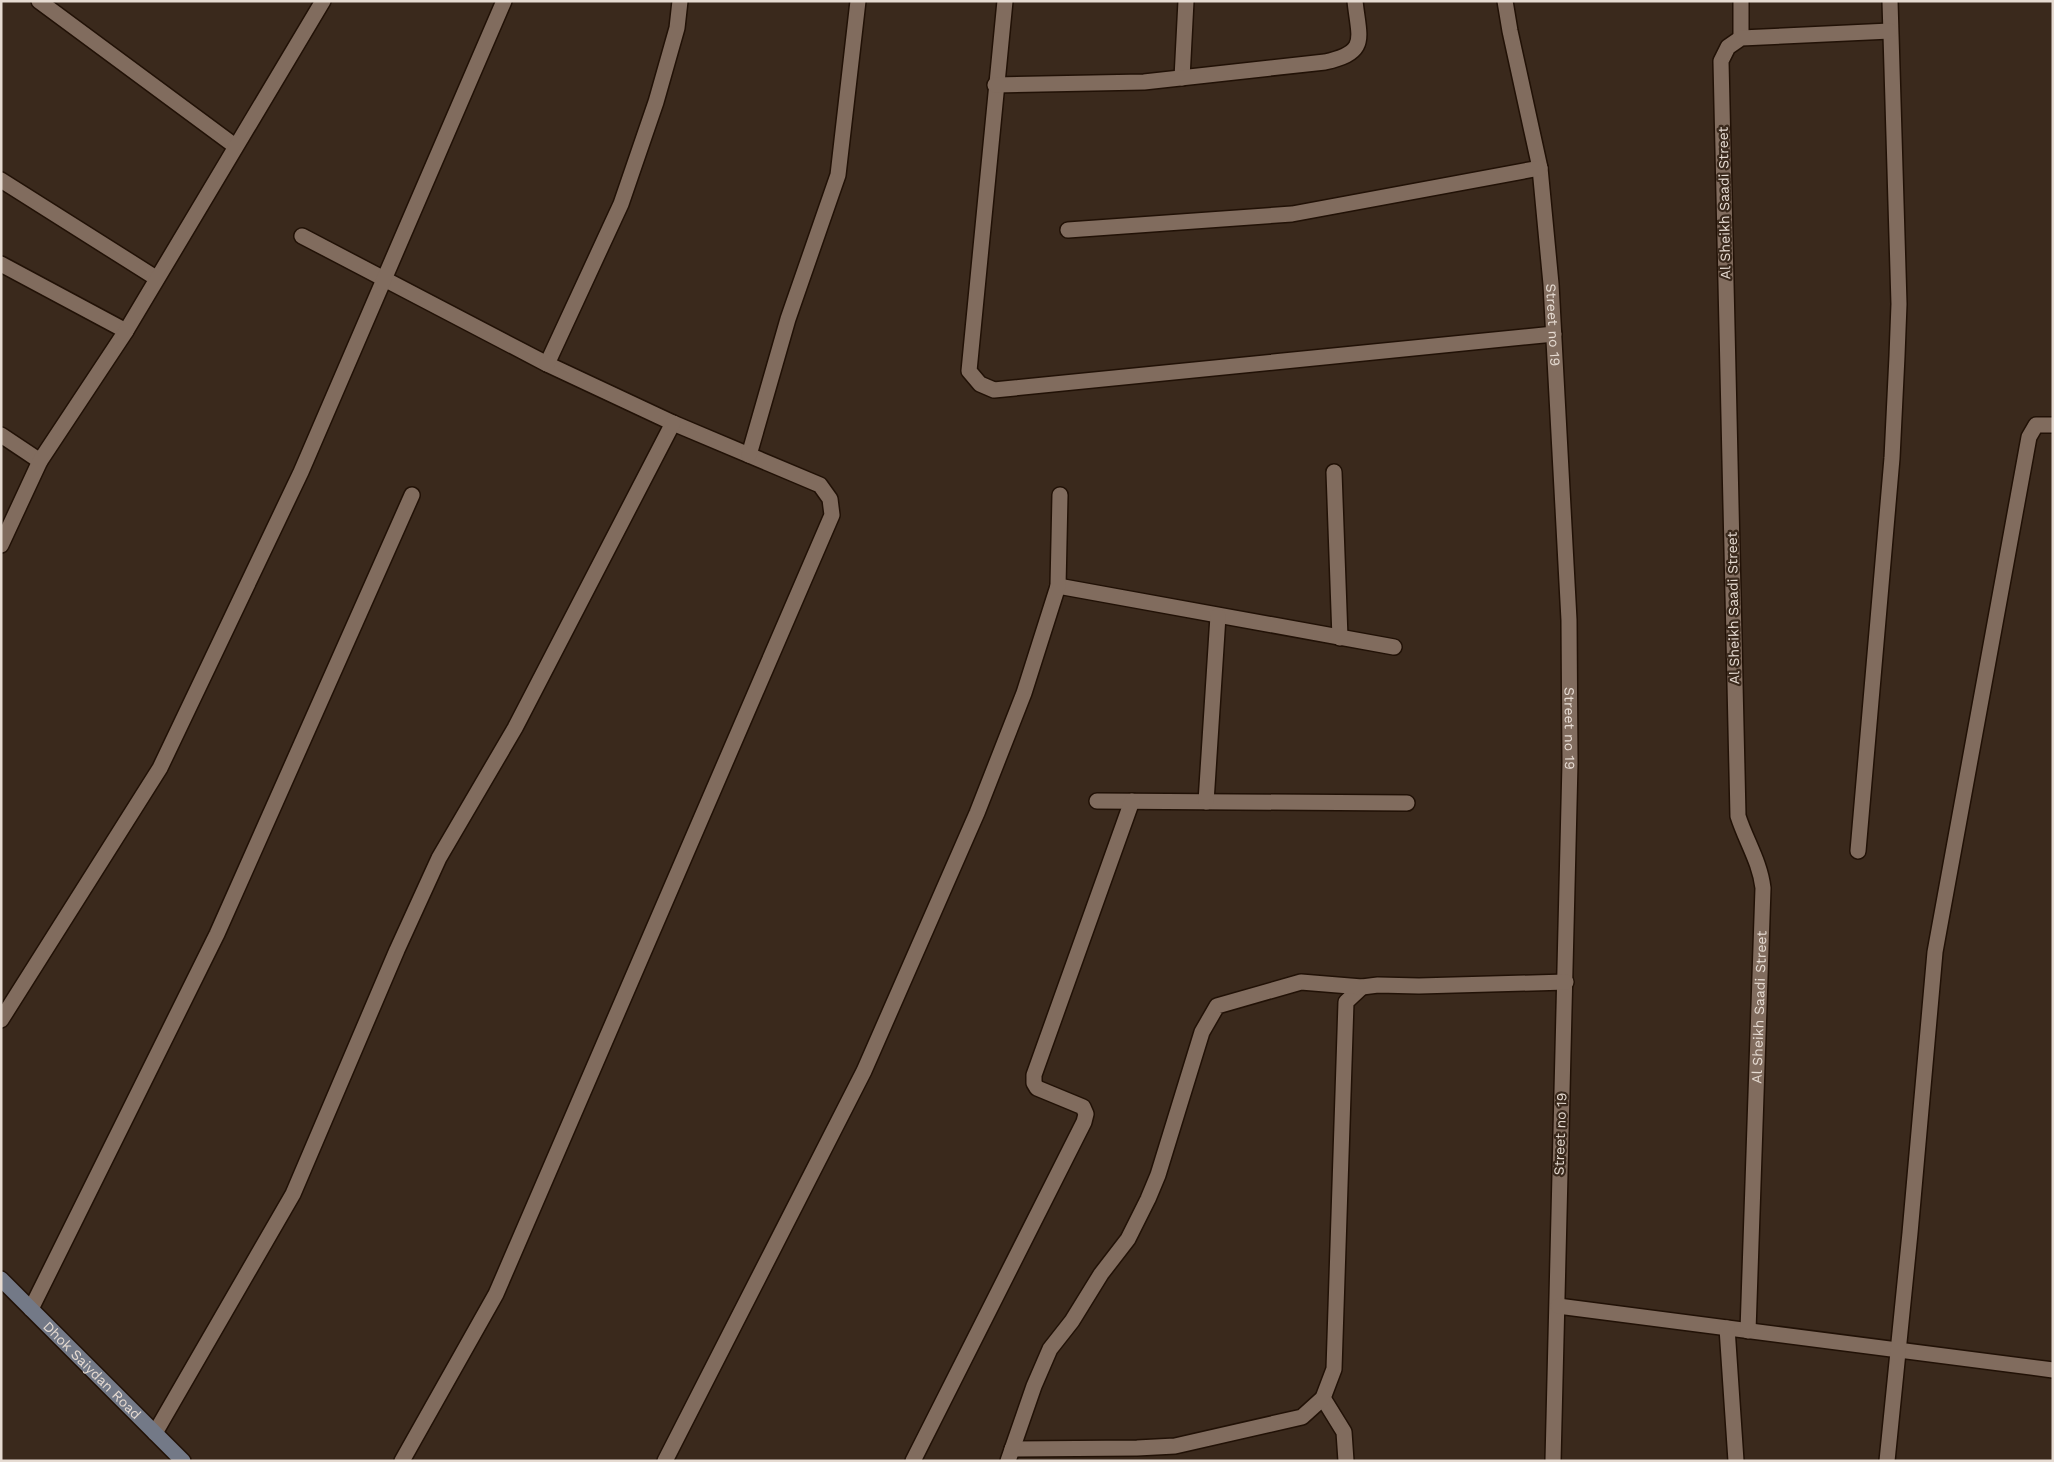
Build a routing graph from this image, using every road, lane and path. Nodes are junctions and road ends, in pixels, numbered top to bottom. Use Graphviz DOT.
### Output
graph roads {
  1 [pos="40,1"];
  2 [pos="323,1"];
  3 [pos="504,1"];
  4 [pos="680,1"];
  5 [pos="858,1"];
  6 [pos="1005,1"];
  7 [pos="1186,1"];
  8 [pos="1355,1"];
  9 [pos="1505,1"];
  10 [pos="1741,1"];
  11 [pos="1890,1"];
  12 [pos="1890,31"];
  13 [pos="1741,38"];
  14 [pos="1182,78"];
  15 [pos="995,85"];
  16 [pos="235,146"];
  17 [pos="1540,168"];
  18 [pos="1,180"];
  19 [pos="1068,230"];
  20 [pos="302,236"];
  21 [pos="1,264"];
  22 [pos="156,278"];
  23 [pos="385,278"];
  24 [pos="126,331"];
  25 [pos="1554,334"];
  26 [pos="547,364"];
  27 [pos="673,424"];
  28 [pos="2053,425"];
  29 [pos="1,435"];
  30 [pos="749,456"];
  31 [pos="40,461"];
  32 [pos="1334,472"];
  33 [pos="412,495"];
  34 [pos="1060,495"];
  35 [pos="1,544"];
  36 [pos="1058,586"];
  37 [pos="1218,616"];
  38 [pos="1340,638"];
  39 [pos="1394,647"];
  40 [pos="1097,801"];
  41 [pos="1132,801"];
  42 [pos="1206,802"];
  43 [pos="1408,803"];
  44 [pos="1858,851"];
  45 [pos="1566,982"];
  46 [pos="1362,987"];
  47 [pos="1,1020"];
  48 [pos="1,1278"];
  49 [pos="1558,1306"];
  50 [pos="31,1309"];
  51 [pos="1726,1328"];
  52 [pos="1748,1331"];
  53 [pos="1898,1350"];
  54 [pos="2053,1370"];
  55 [pos="1323,1398"];
  56 [pos="155,1433"];
  57 [pos="1010,1455"];
  58 [pos="1137,1455"];
  59 [pos="183,1461"];
  60 [pos="402,1461"];
  61 [pos="665,1461"];
  62 [pos="913,1461"];
  63 [pos="1346,1461"];
  64 [pos="1553,1461"];
  65 [pos="1736,1461"];
  66 [pos="1887,1461"];
  1 -- 16 [label="street"];
  2 -- 16 [label="street"];
  3 -- 23 [label="street"];
  4 -- 26 [label="street"];
  5 -- 30 [label="street"];
  6 -- 15 [label="street"];
  7 -- 14 [label="street"];
  8 -- 14 [label="street"];
  9 -- 17 [label="street, Street no 19"];
  10 -- 13 [label="street"];
  11 -- 12 [label="street"];
  12 -- 13 [label="street"];
  12 -- 44 [label="street"];
  13 -- 52 [label="street, Al Sheikh Saadi Street"];
  14 -- 15 [label="street"];
  15 -- 25 [label="street"];
  16 -- 22 [label="street"];
  17 -- 19 [label="street"];
  17 -- 25 [label="street, Street no 19"];
  18 -- 22 [label="street"];
  20 -- 23 [label="street"];
  21 -- 24 [label="street"];
  22 -- 24 [label="street"];
  23 -- 26 [label="street"];
  23 -- 47 [label="street"];
  24 -- 31 [label="street"];
  25 -- 45 [label="street, Street no 19"];
  26 -- 27 [label="street"];
  27 -- 30 [label="street"];
  27 -- 56 [label="street"];
  28 -- 53 [label="street"];
  29 -- 31 [label="street"];
  30 -- 60 [label="street"];
  31 -- 35 [label="street"];
  32 -- 38 [label="street"];
  33 -- 50 [label="street"];
  34 -- 36 [label="street"];
  36 -- 37 [label="street"];
  36 -- 61 [label="street"];
  37 -- 38 [label="street"];
  37 -- 42 [label="street"];
  38 -- 39 [label="street"];
  40 -- 41 [label="street"];
  41 -- 42 [label="street"];
  41 -- 62 [label="street"];
  42 -- 43 [label="street"];
  45 -- 46 [label="street"];
  45 -- 49 [label="street, Street no 19"];
  46 -- 55 [label="street"];
  46 -- 57 [label="street"];
  48 -- 50 [label="main road, Dhok Saiydan Road"];
  49 -- 51 [label="street"];
  49 -- 64 [label="street, Street no 19"];
  50 -- 56 [label="main road, Dhok Saiydan Road"];
  51 -- 52 [label="street"];
  51 -- 65 [label="street"];
  52 -- 53 [label="street"];
  53 -- 54 [label="street"];
  53 -- 66 [label="street"];
  55 -- 58 [label="street"];
  55 -- 63 [label="street"];
  56 -- 59 [label="main road, Dhok Saiydan Road"];
  57 -- 58 [label="street"];
}
